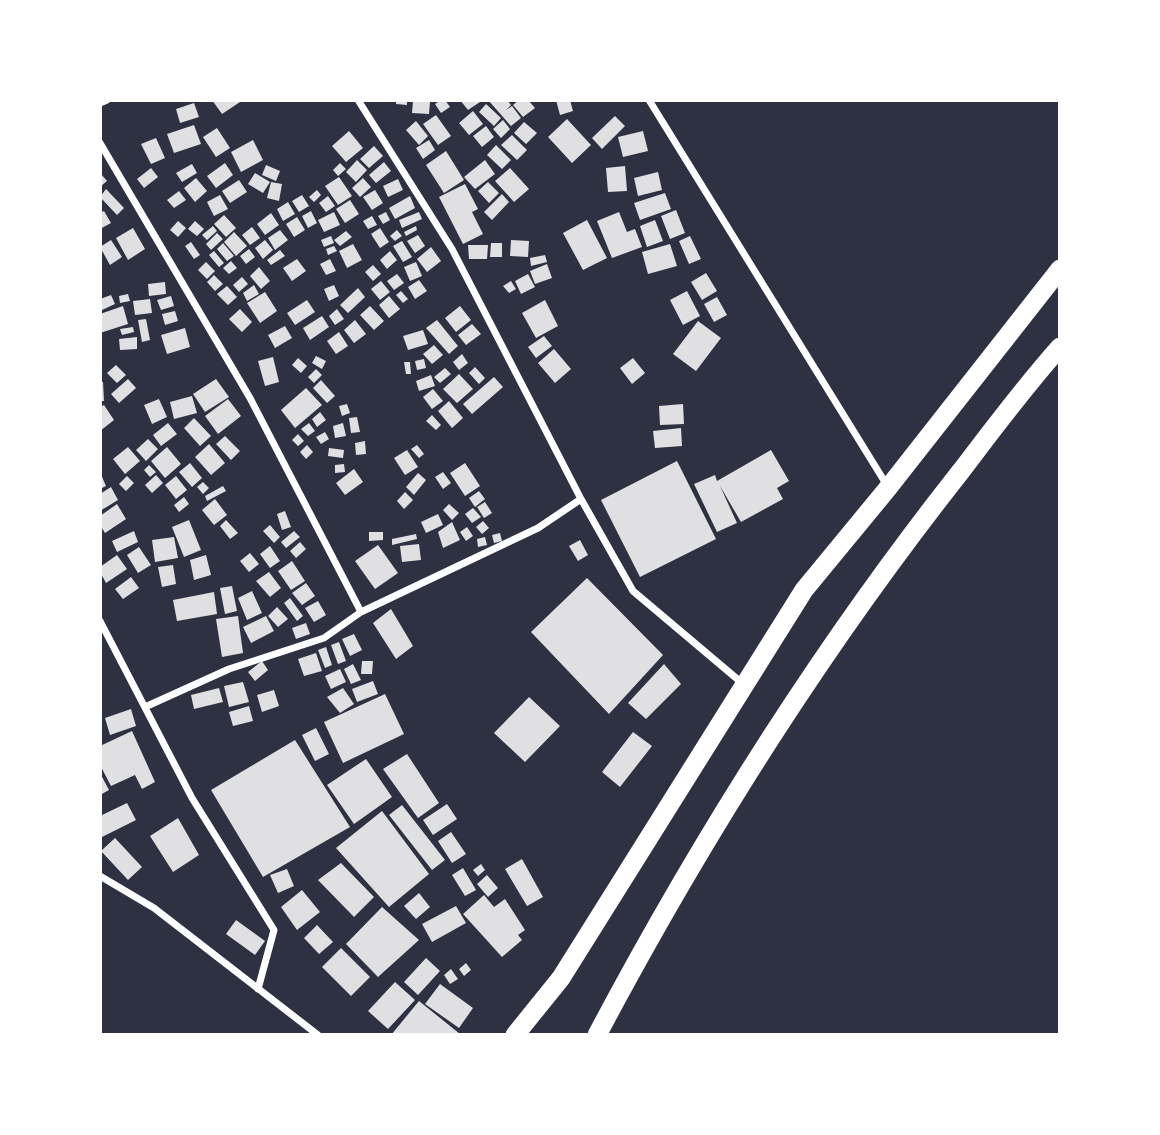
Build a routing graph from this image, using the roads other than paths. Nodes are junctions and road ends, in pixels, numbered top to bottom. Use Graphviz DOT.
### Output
graph roads {
  1 [pos="107,100"];
  2 [pos="358,100"];
  3 [pos="649,100"];
  4 [pos="100,103"];
  5 [pos="100,143"];
  6 [pos="1060,269"];
  7 [pos="1060,347"];
  8 [pos="888,488"];
  9 [pos="580,499"];
  10 [pos="361,612"];
  11 [pos="100,621"];
  12 [pos="743,684"];
  13 [pos="145,708"];
  14 [pos="100,876"];
  15 [pos="258,989"];
  16 [pos="318,1035"];
  17 [pos="515,1035"];
  18 [pos="597,1035"];
  1 -- 4 [label="street"];
  2 -- 9 [label="street"];
  3 -- 8 [label="street"];
  5 -- 10 [label="street"];
  6 -- 8 [label="highway"];
  7 -- 18 [label="highway"];
  8 -- 12 [label="highway"];
  9 -- 10 [label="street"];
  9 -- 12 [label="street"];
  10 -- 13 [label="street"];
  11 -- 13 [label="street"];
  12 -- 17 [label="highway"];
  13 -- 15 [label="street"];
  14 -- 15 [label="street"];
  15 -- 16 [label="street"];
}
